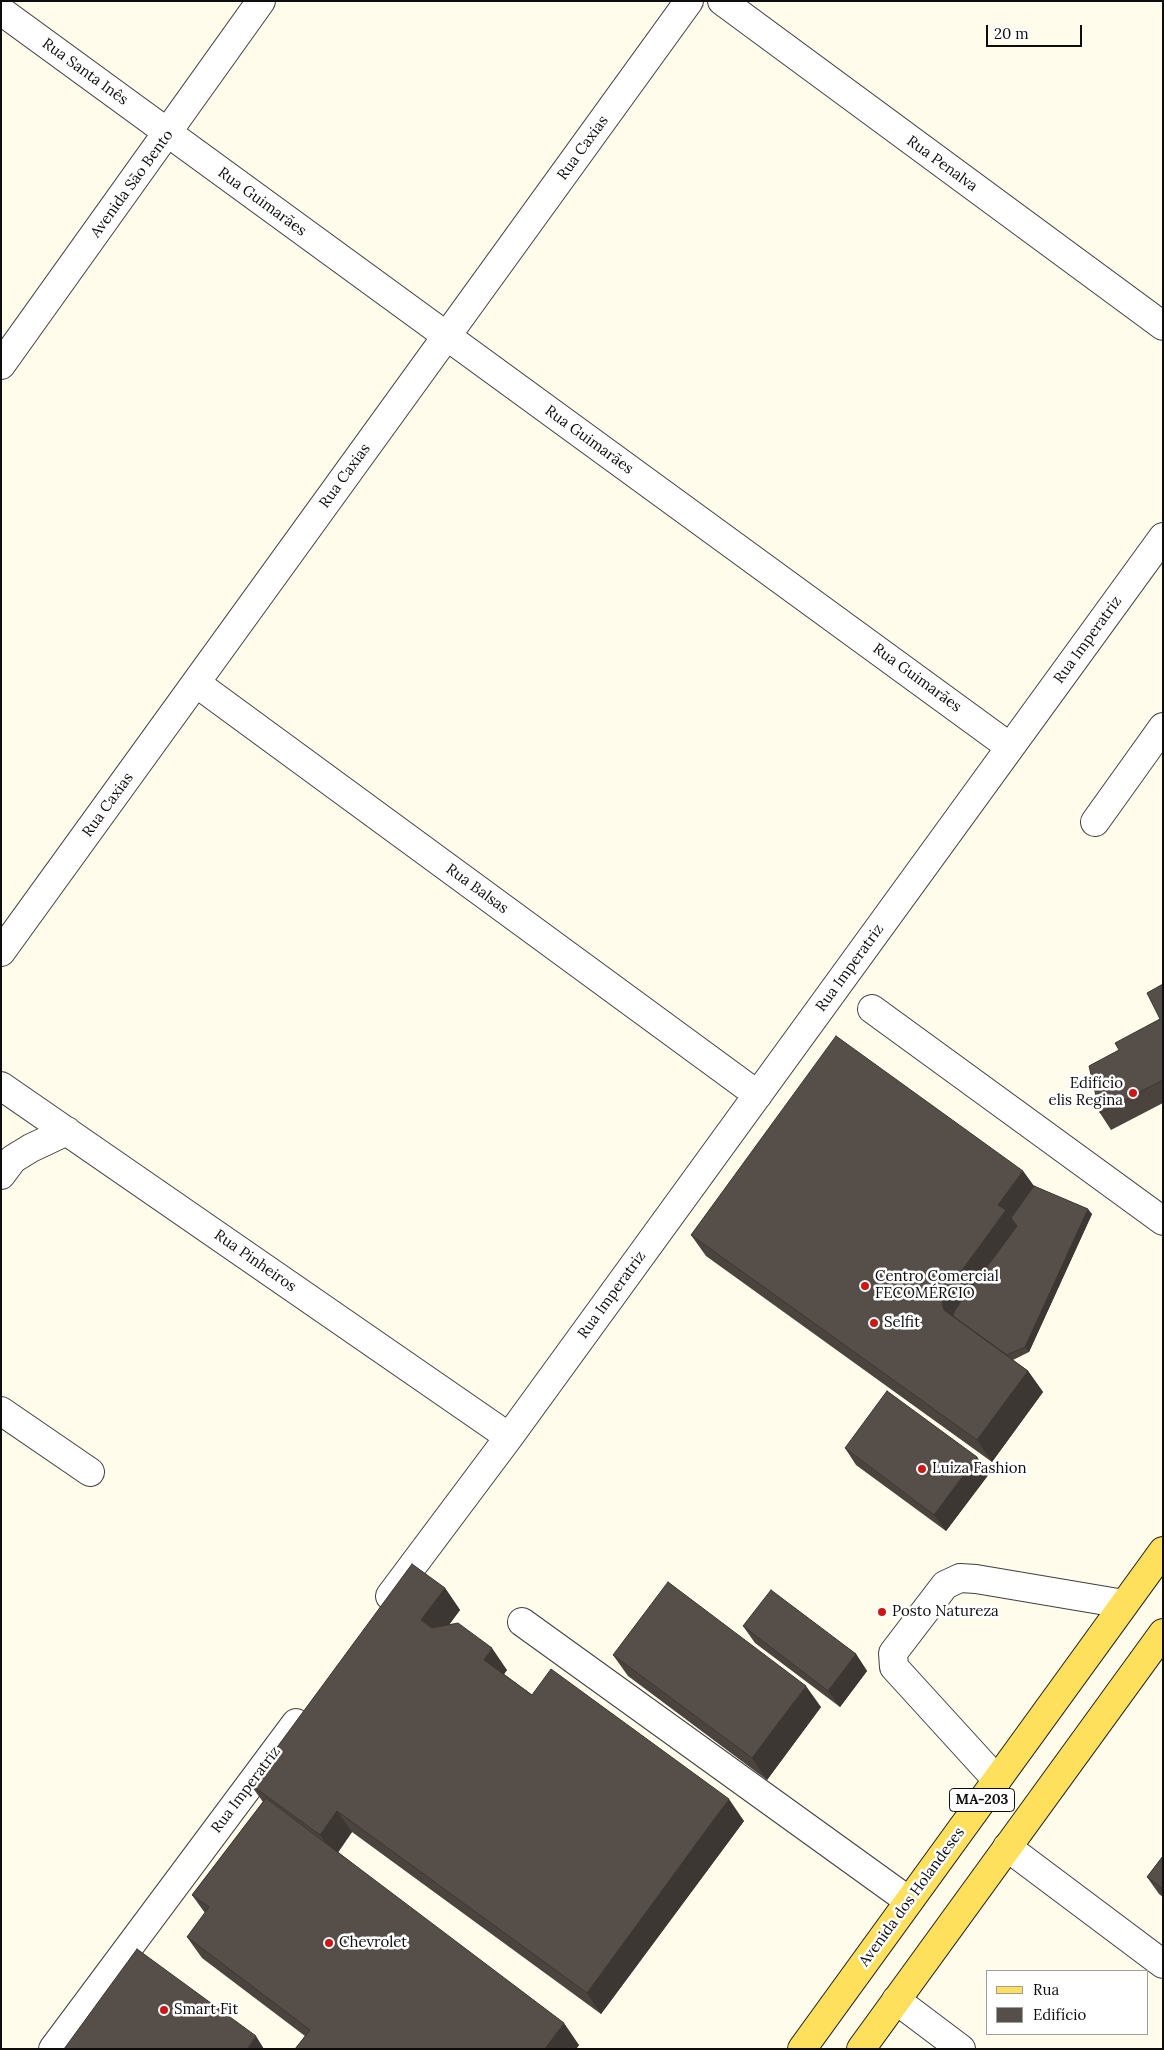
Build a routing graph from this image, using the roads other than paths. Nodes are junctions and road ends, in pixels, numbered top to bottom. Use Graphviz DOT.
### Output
graph roads {
  1 [pos="261,1"];
  2 [pos="689,1"];
  3 [pos="722,1"];
  4 [pos="1,11"];
  5 [pos="168,133"];
  6 [pos="1163,326"];
  7 [pos="447,336"];
  8 [pos="1,365"];
  9 [pos="1163,537"];
  10 [pos="196,683"];
  11 [pos="1163,727"];
  12 [pos="1010,747"];
  13 [pos="1095,822"];
  14 [pos="1,952"];
  15 [pos="872,1009"];
  16 [pos="1,1086"];
  17 [pos="758,1095"];
  18 [pos="67,1131"];
  19 [pos="1,1175"];
  20 [pos="1163,1220"];
  21 [pos="1,1411"];
  22 [pos="509,1437"];
  23 [pos="90,1472"];
  24 [pos="1163,1551"];
  25 [pos="1124,1604"];
  26 [pos="373,1620"];
  27 [pos="522,1622"];
  28 [pos="1163,1632"];
  29 [pos="308,1707"];
  30 [pos="997,1780"];
  31 [pos="1007,1847"];
  32 [pos="909,1901"];
  33 [pos="1163,1964"];
  34 [pos="896,2000"];
  35 [pos="53,2049"];
  36 [pos="802,2049"];
  37 [pos="861,2049"];
  38 [pos="961,2049"];
  1 -- 5 [label="street, Avenida São Bento"];
  2 -- 7 [label="street, Rua Caxias"];
  3 -- 6 [label="street, Rua Penalva"];
  4 -- 5 [label="street, Rua Santa Inês"];
  5 -- 7 [label="street, Rua Guimarães"];
  5 -- 8 [label="street, Avenida São Bento"];
  7 -- 10 [label="street, Rua Caxias"];
  7 -- 12 [label="street, Rua Guimarães"];
  9 -- 12 [label="street, Rua Imperatriz"];
  10 -- 14 [label="street, Rua Caxias"];
  10 -- 17 [label="street, Rua Balsas"];
  11 -- 13 [label="street"];
  12 -- 17 [label="street, Rua Imperatriz"];
  15 -- 20 [label="street"];
  16 -- 18 [label="street, Rua Pinheiros"];
  17 -- 22 [label="street, Rua Imperatriz"];
  18 -- 19 [label="street"];
  18 -- 22 [label="street, Rua Pinheiros"];
  21 -- 23 [label="street"];
  22 -- 26 [label="street, Rua Imperatriz"];
  24 -- 25 [label="main road, Avenida dos Holandeses / MA-203"];
  25 -- 30 [label="main road, Avenida dos Holandeses / MA-203"];
  25 -- 30 [label="street"];
  27 -- 32 [label="street"];
  28 -- 31 [label="main road, MA-203"];
  29 -- 35 [label="street, Rua Imperatriz"];
  30 -- 32 [label="main road, Avenida dos Holandeses / MA-203"];
  31 -- 33 [label="street"];
  31 -- 34 [label="main road, MA-203"];
  32 -- 36 [label="main road, Avenida dos Holandeses / MA-203"];
  34 -- 37 [label="main road, MA-203"];
  34 -- 38 [label="street"];
}
